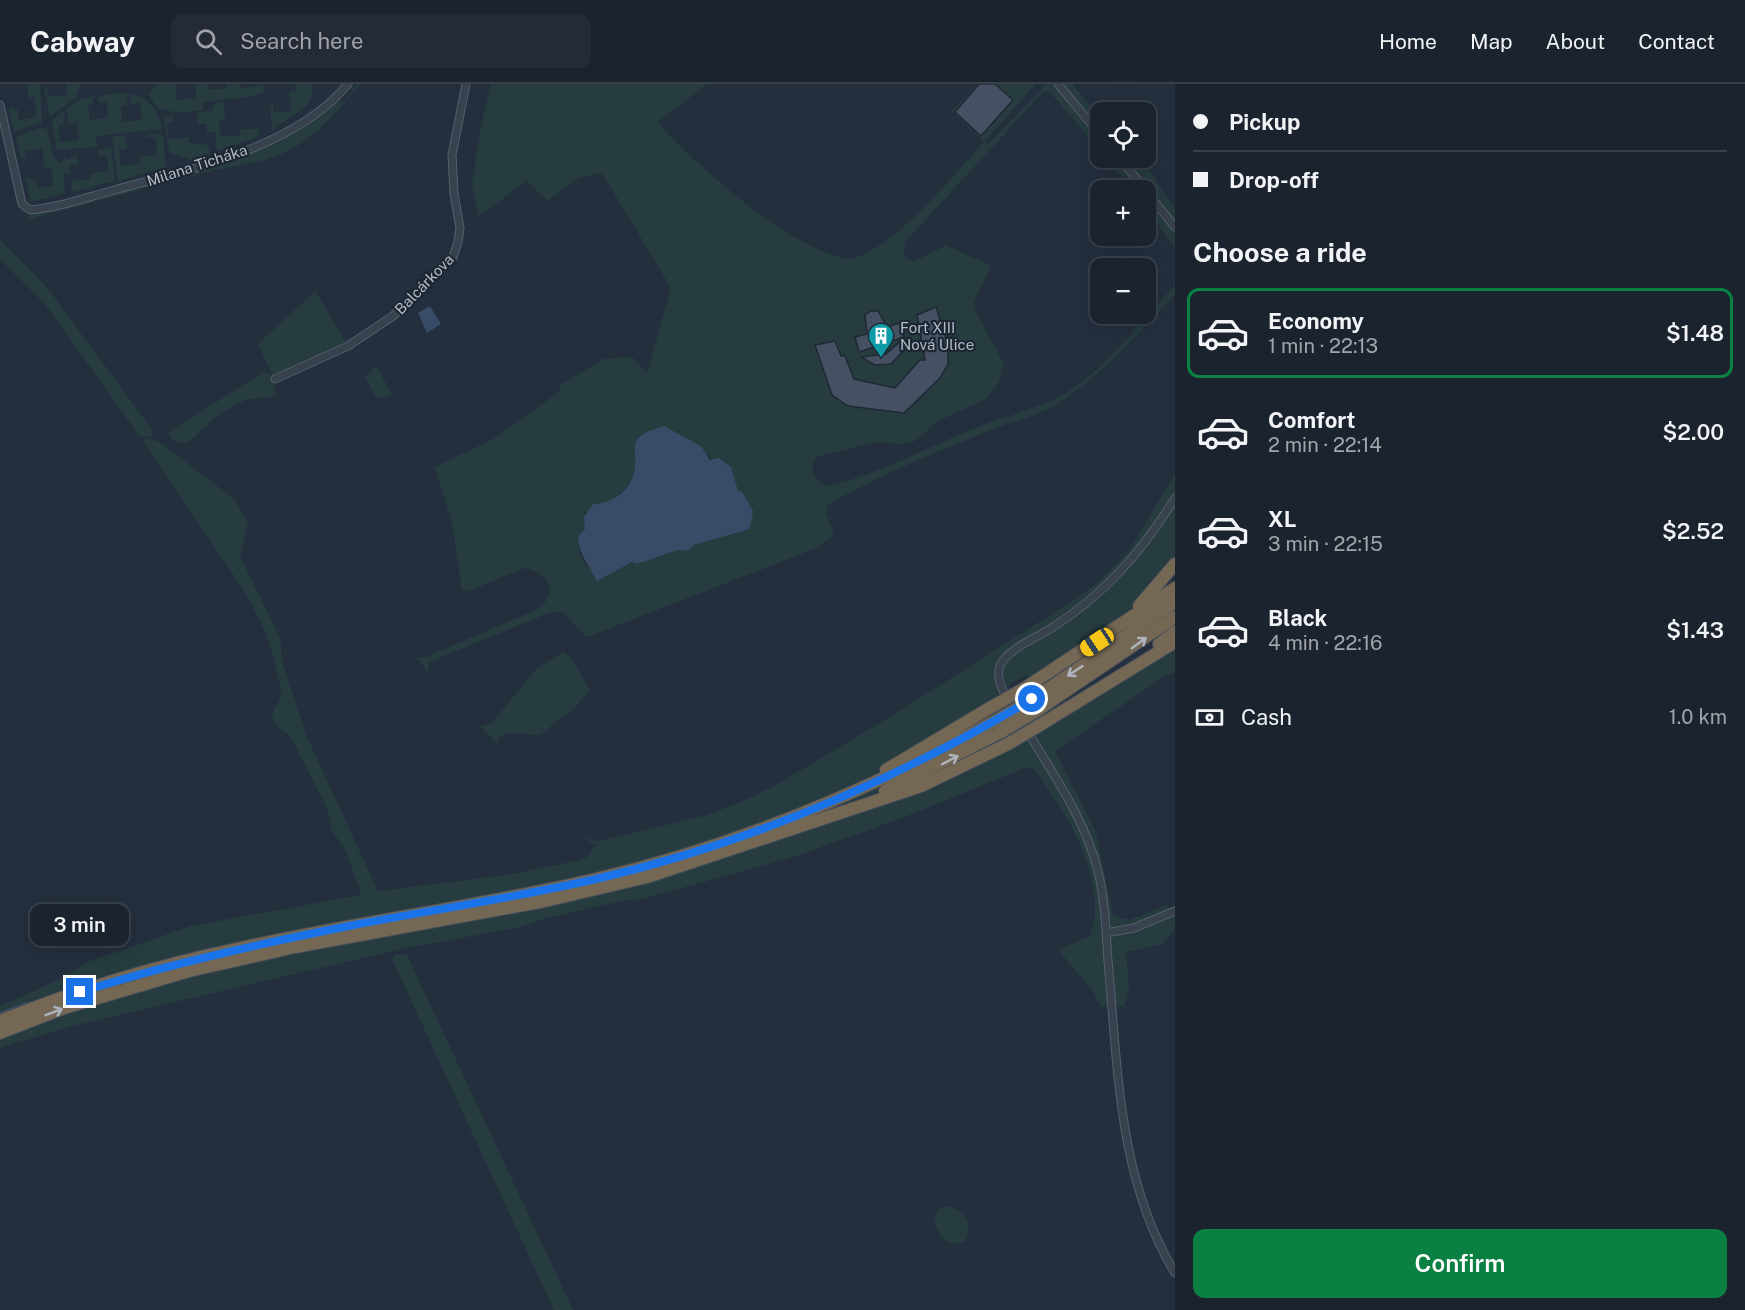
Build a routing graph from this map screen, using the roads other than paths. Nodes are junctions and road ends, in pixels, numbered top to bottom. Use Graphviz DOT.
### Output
graph roads {
  1 [pos="348,84"];
  2 [pos="466,84"];
  3 [pos="1058,84"];
  4 [pos="0,105"];
  5 [pos="1090,123"];
  6 [pos="1127,168"];
  7 [pos="1137,180"];
  8 [pos="1156,203"];
  9 [pos="1175,227"];
  10 [pos="274,379"];
  11 [pos="1175,498"];
  12 [pos="1175,564"];
  13 [pos="1175,588"];
  14 [pos="1175,602"];
  15 [pos="1175,617"];
  16 [pos="1175,632"];
  17 [pos="1175,642"];
  18 [pos="1081,651"];
  19 [pos="1107,682"];
  20 [pos="1035,705"];
  21 [pos="998,727"];
  22 [pos="829,803"];
  23 [pos="821,820"];
  24 [pos="1175,911"];
  25 [pos="1106,933"];
  26 [pos="0,1021"];
  27 [pos="0,1033"];
  28 [pos="1175,1273"];
  1 -- 4 [label="street, Milana Ticháka"];
  2 -- 10 [label="street, Balcárkova"];
  3 -- 5 [label="street"];
  6 -- 7 [label="street"];
  8 -- 9 [label="street"];
  11 -- 25 [label="street"];
  12 -- 18 [label="highway"];
  13 -- 18 [label="highway"];
  14 -- 20 [label="highway, one-way"];
  20 -- 15 [label="highway, one-way"];
  16 -- 19 [label="highway"];
  17 -- 19 [label="highway"];
  18 -- 22 [label="highway, bridge"];
  19 -- 23 [label="highway, bridge"];
  20 -- 21 [label="highway, bridge"];
  21 -- 22 [label="highway"];
  23 -- 21 [label="highway, one-way"];
  22 -- 26 [label="highway"];
  27 -- 23 [label="highway, one-way"];
  24 -- 25 [label="street"];
  25 -- 28 [label="street"];
}
